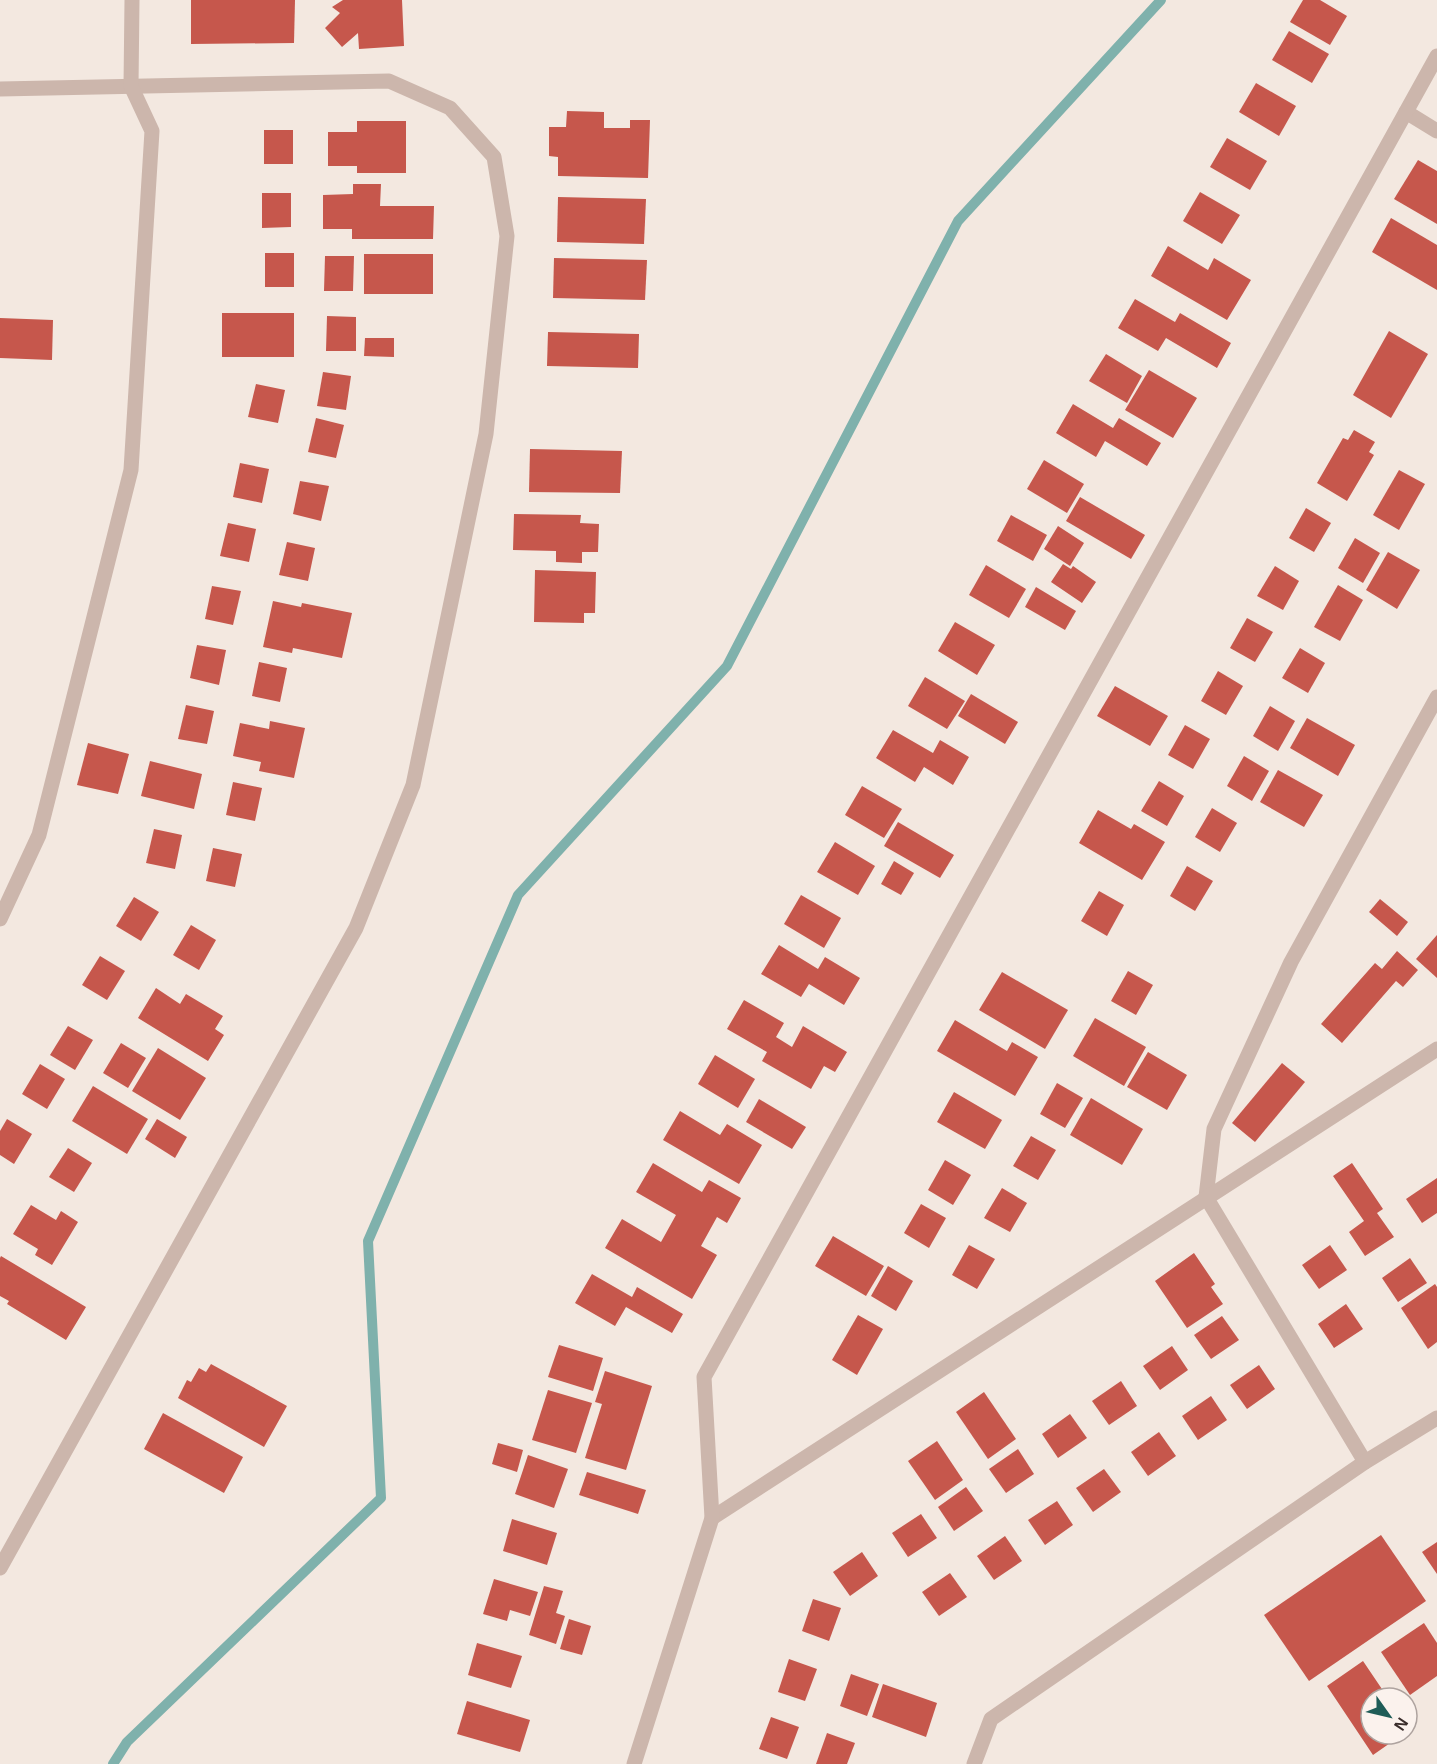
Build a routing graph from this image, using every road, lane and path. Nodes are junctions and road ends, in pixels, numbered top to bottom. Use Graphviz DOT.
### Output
graph roads {
  1 [pos="132,0"];
  2 [pos="1437,56"];
  3 [pos="131,86"];
  4 [pos="0,89"];
  5 [pos="1406,111"];
  6 [pos="1437,131"];
  7 [pos="1437,697"];
  8 [pos="0,920"];
  9 [pos="1437,1049"];
  10 [pos="1206,1197"];
  11 [pos="1437,1418"];
  12 [pos="1365,1462"];
  13 [pos="711,1518"];
  14 [pos="0,1568"];
  15 [pos="634,1764"];
  16 [pos="974,1764"];
  1 -- 3 [label="street"];
  2 -- 5 [label="street"];
  3 -- 4 [label="street"];
  3 -- 8 [label="street"];
  3 -- 14 [label="street"];
  5 -- 6 [label="street"];
  5 -- 13 [label="street"];
  7 -- 10 [label="street"];
  9 -- 10 [label="street"];
  10 -- 12 [label="street"];
  10 -- 13 [label="street"];
  11 -- 12 [label="street"];
  12 -- 16 [label="street"];
  13 -- 15 [label="street"];
}
